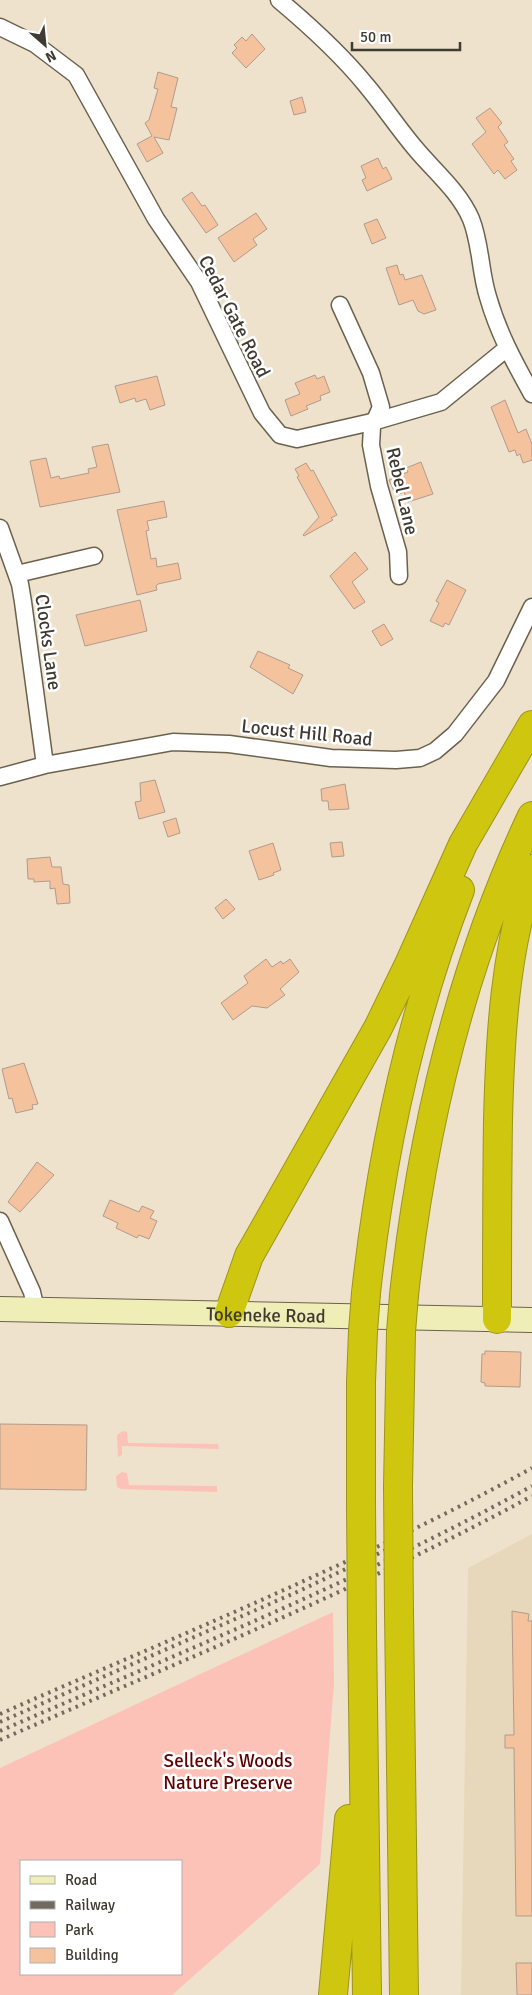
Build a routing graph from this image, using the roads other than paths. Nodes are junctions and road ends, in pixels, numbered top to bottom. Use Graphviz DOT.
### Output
graph roads {
  1 [pos="279,0"];
  2 [pos="0,27"];
  3 [pos="340,305"];
  4 [pos="506,349"];
  5 [pos="532,394"];
  6 [pos="376,421"];
  7 [pos="0,528"];
  8 [pos="94,556"];
  9 [pos="17,574"];
  10 [pos="399,576"];
  11 [pos="532,607"];
  12 [pos="532,726"];
  13 [pos="532,731"];
  14 [pos="45,766"];
  15 [pos="0,777"];
  16 [pos="532,816"];
  17 [pos="532,869"];
  18 [pos="0,1221"];
  19 [pos="0,1309"];
  20 [pos="36,1310"];
  21 [pos="228,1313"];
  22 [pos="497,1319"];
  23 [pos="532,1320"];
  24 [pos="362,1639"];
  25 [pos="333,1995"];
  26 [pos="367,1995"];
  27 [pos="404,1995"];
  1 -- 4 [label="street"];
  2 -- 6 [label="street, Cedar Gate Road"];
  3 -- 6 [label="street, Rebel Lane"];
  4 -- 5 [label="street"];
  4 -- 6 [label="street, Cedar Gate Road"];
  6 -- 10 [label="street, Rebel Lane"];
  7 -- 9 [label="street, Clocks Lane"];
  8 -- 9 [label="street"];
  9 -- 14 [label="street, Clocks Lane"];
  11 -- 14 [label="street, Locust Hill Road"];
  12 -- 21 [label="highway"];
  13 -- 24 [label="highway, bridge"];
  14 -- 15 [label="street, Locust Hill Road"];
  16 -- 27 [label="highway, bridge"];
  17 -- 22 [label="highway"];
  18 -- 20 [label="street"];
  19 -- 20 [label="main road, Tokeneke Road"];
  20 -- 21 [label="main road, Tokeneke Road"];
  21 -- 22 [label="main road, Tokeneke Road"];
  22 -- 23 [label="main road, Tokeneke Road"];
  24 -- 25 [label="highway"];
  24 -- 26 [label="highway"];
}
